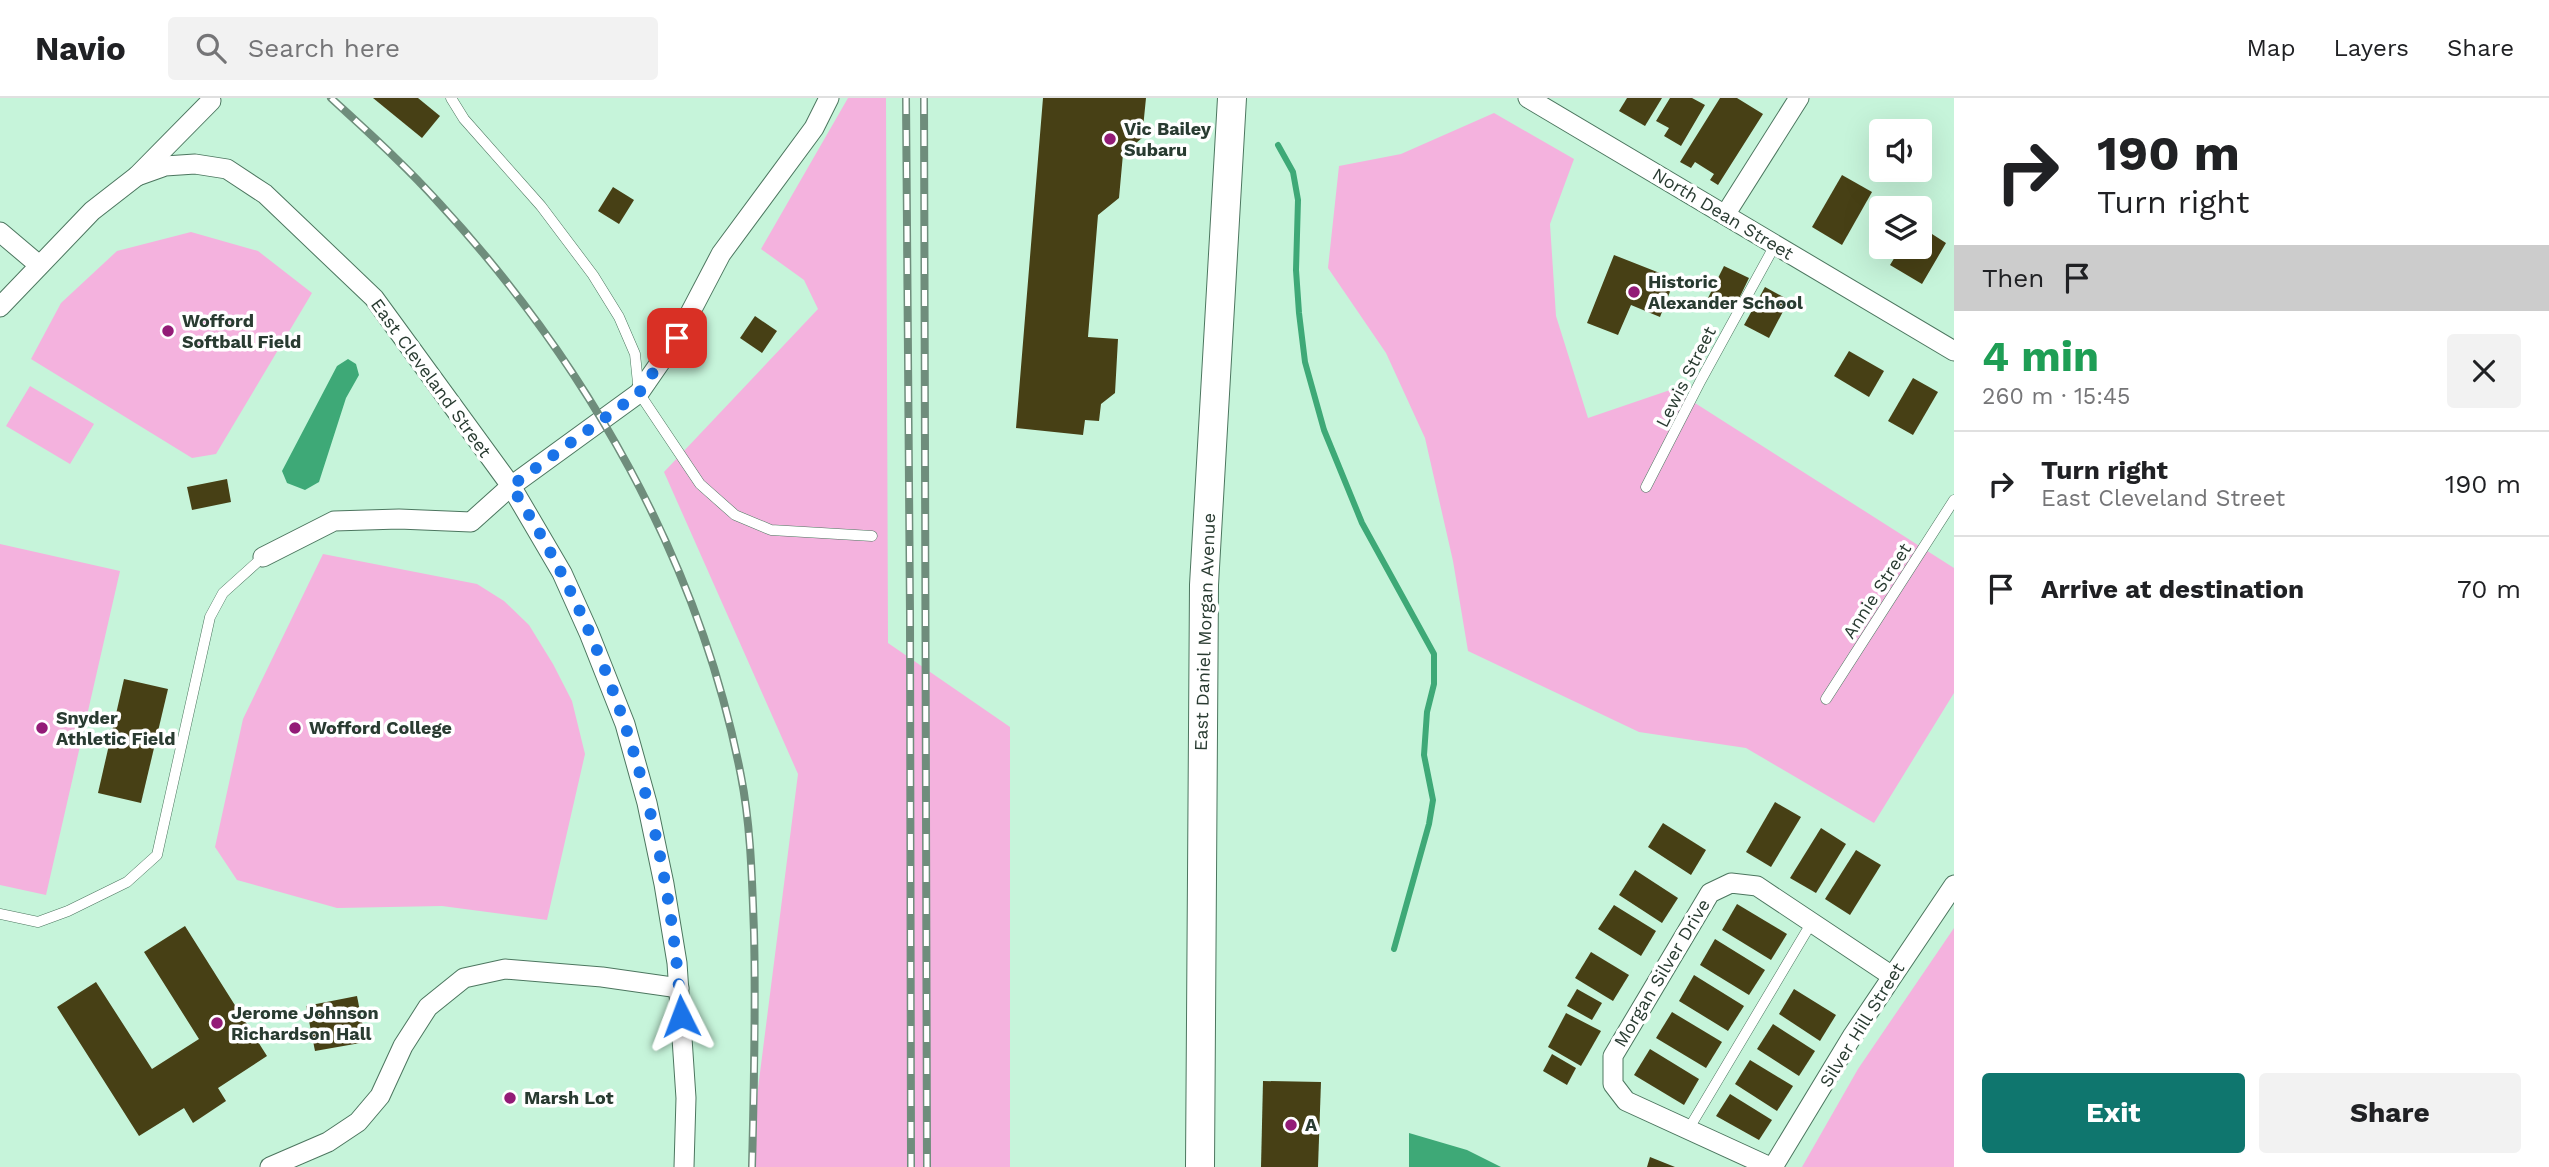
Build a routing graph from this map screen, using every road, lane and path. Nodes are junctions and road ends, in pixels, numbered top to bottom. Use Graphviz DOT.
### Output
graph roads {
  1 [pos="451,98"];
  2 [pos="829,98"];
  3 [pos="1232,98"];
  4 [pos="1528,98"];
  5 [pos="1799,98"];
  6 [pos="211,101"];
  7 [pos="137,176"];
  8 [pos="1725,215"];
  9 [pos="0,232"];
  10 [pos="1775,245"];
  11 [pos="39,265"];
  12 [pos="0,307"];
  13 [pos="1954,351"];
  14 [pos="639,393"];
  15 [pos="511,486"];
  16 [pos="1646,486"];
  17 [pos="1954,499"];
  18 [pos="872,537"];
  19 [pos="263,557"];
  20 [pos="1826,699"];
  21 [pos="1954,885"];
  22 [pos="0,914"];
  23 [pos="1812,922"];
  24 [pos="1892,976"];
  25 [pos="679,988"];
  26 [pos="1687,1131"];
  27 [pos="270,1167"];
  28 [pos="684,1167"];
  29 [pos="1200,1167"];
  30 [pos="1772,1167"];
  1 -- 14 [label="lane"];
  2 -- 14 [label="street"];
  3 -- 29 [label="main road, East Daniel Morgan Avenue"];
  4 -- 8 [label="street, North Dean Street"];
  5 -- 8 [label="street"];
  6 -- 7 [label="street, East Cleveland Street"];
  7 -- 11 [label="street, East Cleveland Street"];
  7 -- 15 [label="street, East Cleveland Street"];
  8 -- 10 [label="street, North Dean Street"];
  9 -- 11 [label="street"];
  10 -- 13 [label="street, North Dean Street"];
  10 -- 16 [label="lane, Lewis Street"];
  11 -- 12 [label="street, East Cleveland Street"];
  14 -- 15 [label="street"];
  14 -- 18 [label="lane"];
  15 -- 19 [label="street"];
  15 -- 25 [label="street, East Cleveland Street"];
  17 -- 20 [label="lane, Annie Street"];
  19 -- 22 [label="lane"];
  21 -- 24 [label="street, Silver Hill Street"];
  23 -- 24 [label="street, Morgan Silver Drive"];
  23 -- 26 [label="lane"];
  23 -- 26 [label="street, Morgan Silver Drive"];
  24 -- 30 [label="street, Silver Hill Street"];
  25 -- 27 [label="street"];
  25 -- 28 [label="street, East Cleveland Street"];
  26 -- 30 [label="street, Morgan Silver Drive"];
}
